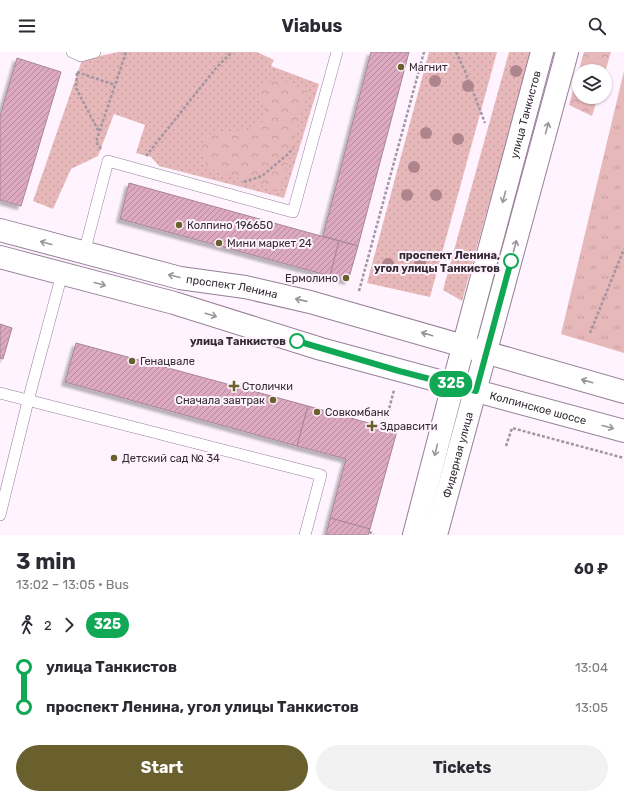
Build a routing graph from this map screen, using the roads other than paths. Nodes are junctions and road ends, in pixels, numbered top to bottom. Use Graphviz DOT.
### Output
graph roads {
  1 [pos="73,52"];
  2 [pos="95,52"];
  3 [pos="337,52"];
  4 [pos="542,52"];
  5 [pos="567,52"];
  6 [pos="0,230"];
  7 [pos="84,253"];
  8 [pos="0,257"];
  9 [pos="62,274"];
  10 [pos="464,345"];
  11 [pos="486,352"];
  12 [pos="453,385"];
  13 [pos="476,391"];
  14 [pos="624,392"];
  15 [pos="0,393"];
  16 [pos="28,401"];
  17 [pos="624,431"];
  18 [pos="0,515"];
  19 [pos="305,535"];
  20 [pos="414,535"];
  21 [pos="436,535"];
  1 -- 2 [label="lane"];
  3 -- 7 [label="lane"];
  4 -- 10 [label="main road, улица Танкистов, one-way"];
  11 -- 5 [label="main road, one-way"];
  7 -- 6 [label="main road, проспект Ленина, one-way"];
  10 -- 7 [label="main road, проспект Ленина, one-way"];
  8 -- 9 [label="main road"];
  9 -- 12 [label="main road, one-way"];
  9 -- 16 [label="lane"];
  10 -- 11 [label="main road"];
  10 -- 12 [label="main road, улица Танкистов"];
  11 -- 13 [label="main road, Фидерная улица"];
  14 -- 11 [label="main road, one-way"];
  12 -- 13 [label="main road, Колпинское шоссе"];
  12 -- 20 [label="main road, Фидерная улица, one-way"];
  13 -- 17 [label="main road, Колпинское шоссе, one-way"];
  13 -- 21 [label="main road, Фидерная улица"];
  15 -- 16 [label="lane"];
  16 -- 18 [label="lane"];
  16 -- 19 [label="lane"];
}
